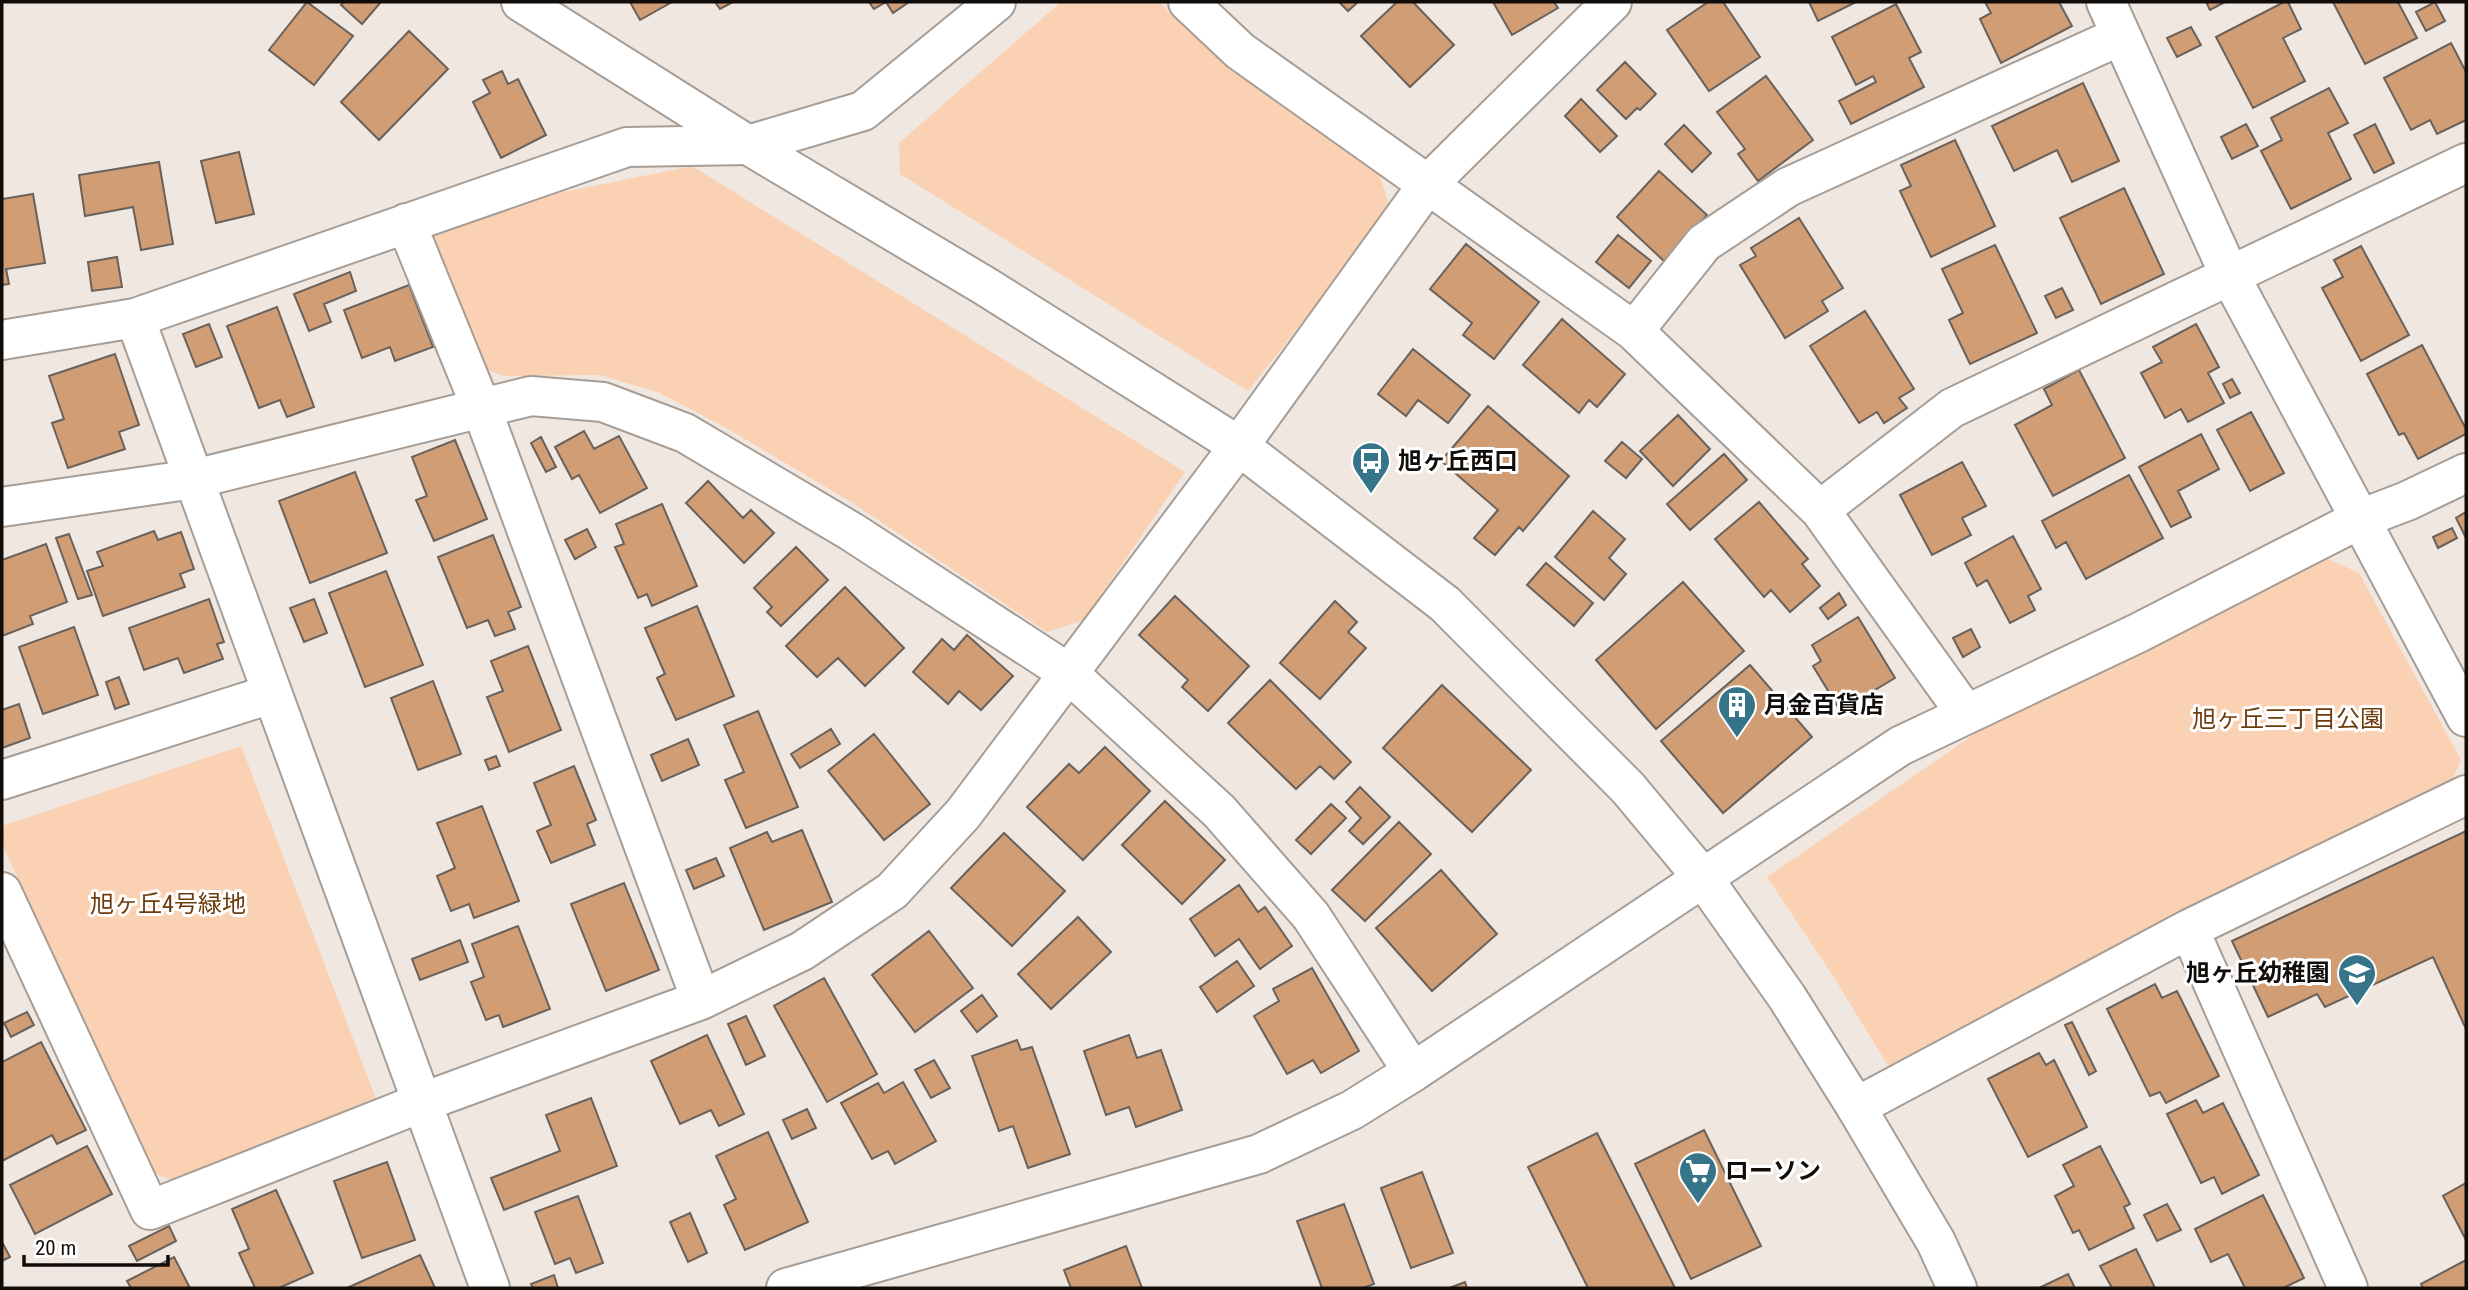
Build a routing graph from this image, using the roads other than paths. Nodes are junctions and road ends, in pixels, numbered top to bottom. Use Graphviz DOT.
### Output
graph roads {
  1 [pos="521,2"];
  2 [pos="996,2"];
  3 [pos="1188,2"];
  4 [pos="1606,3"];
  5 [pos="2113,19"];
  6 [pos="748,145"];
  7 [pos="2466,163"];
  8 [pos="1429,184"];
  9 [pos="406,223"];
  10 [pos="2229,274"];
  11 [pos="135,318"];
  12 [pos="1634,331"];
  13 [pos="2,340"];
  14 [pos="481,407"];
  15 [pos="1239,446"];
  16 [pos="2466,473"];
  17 [pos="194,479"];
  18 [pos="2,507"];
  19 [pos="1819,510"];
  20 [pos="2360,519"];
  21 [pos="1067,673"];
  22 [pos="271,694"];
  23 [pos="1966,714"];
  24 [pos="2466,717"];
  25 [pos="2,780"];
  26 [pos="2466,795"];
  27 [pos="1703,878"];
  28 [pos="2,892"];
  29 [pos="2189,929"];
  30 [pos="701,1000"];
  31 [pos="1413,1072"];
  32 [pos="423,1102"];
  33 [pos="1856,1107"];
  34 [pos="490,1288"];
  35 [pos="786,1288"];
  36 [pos="1957,1288"];
  37 [pos="2348,1288"];
  1 -- 6 [label="street"];
  2 -- 6 [label="street"];
  3 -- 8 [label="street"];
  4 -- 8 [label="street"];
  5 -- 10 [label="street"];
  5 -- 12 [label="street"];
  6 -- 9 [label="street"];
  6 -- 15 [label="street"];
  7 -- 10 [label="street"];
  8 -- 12 [label="street"];
  8 -- 15 [label="street"];
  9 -- 11 [label="street"];
  9 -- 14 [label="street"];
  10 -- 19 [label="street"];
  10 -- 20 [label="street"];
  11 -- 13 [label="street"];
  11 -- 17 [label="street"];
  12 -- 19 [label="street"];
  14 -- 17 [label="street"];
  14 -- 21 [label="street"];
  14 -- 30 [label="street"];
  15 -- 21 [label="street"];
  15 -- 27 [label="street"];
  16 -- 20 [label="street"];
  17 -- 18 [label="street"];
  17 -- 22 [label="street"];
  19 -- 23 [label="street"];
  20 -- 23 [label="street"];
  20 -- 24 [label="street"];
  21 -- 30 [label="street"];
  21 -- 31 [label="street"];
  22 -- 25 [label="street"];
  22 -- 32 [label="street"];
  23 -- 27 [label="street"];
  26 -- 29 [label="street"];
  27 -- 31 [label="street"];
  27 -- 33 [label="street"];
  28 -- 32 [label="street"];
  29 -- 33 [label="street"];
  29 -- 37 [label="street"];
  30 -- 32 [label="street"];
  31 -- 35 [label="street"];
  32 -- 34 [label="street"];
  33 -- 36 [label="street"];
}
